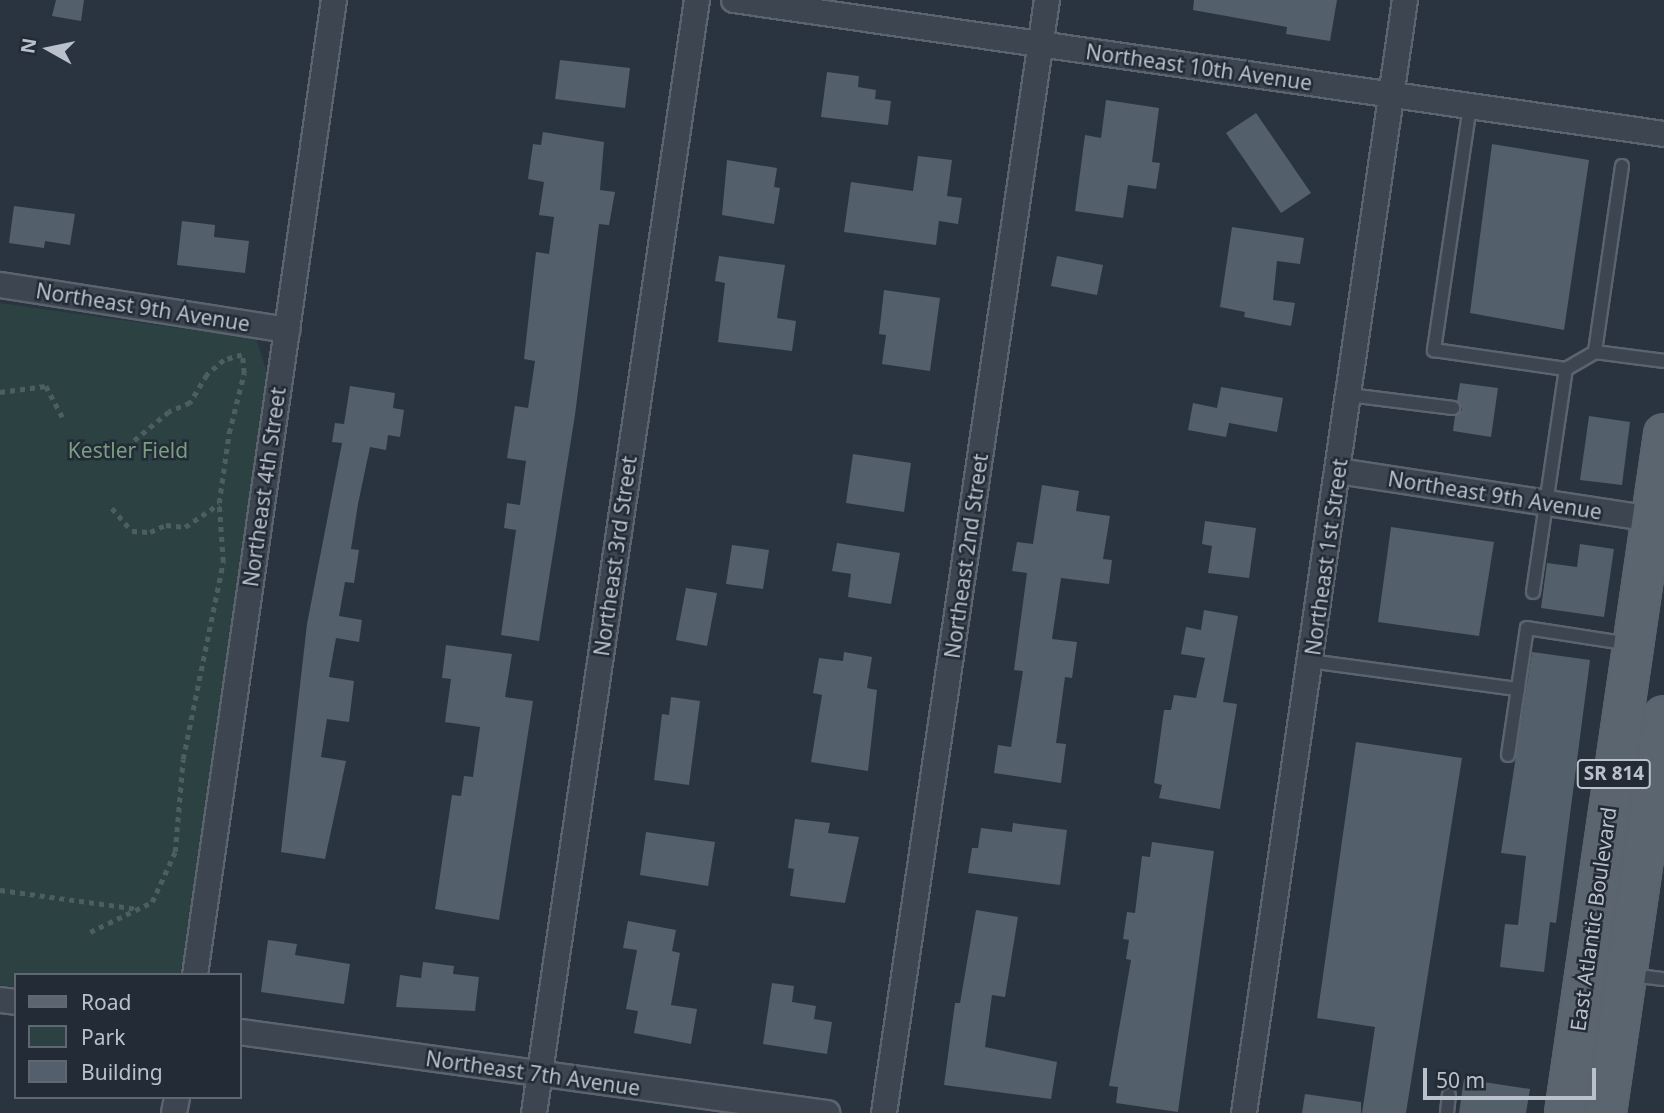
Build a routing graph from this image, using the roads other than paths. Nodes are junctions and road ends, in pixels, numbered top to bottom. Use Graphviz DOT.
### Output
graph roads {
  1 [pos="334,0"];
  2 [pos="697,0"];
  3 [pos="734,0"];
  4 [pos="1047,0"];
  5 [pos="1405,0"];
  6 [pos="1041,45"];
  7 [pos="1391,94"];
  8 [pos="1469,106"];
  9 [pos="1664,134"];
  10 [pos="1622,166"];
  11 [pos="0,285"];
  12 [pos="287,330"];
  13 [pos="1595,352"];
  14 [pos="1664,361"];
  15 [pos="1566,369"];
  16 [pos="1349,396"];
  17 [pos="1453,408"];
  18 [pos="1664,434"];
  19 [pos="1338,471"];
  20 [pos="1546,503"];
  21 [pos="1658,527"];
  22 [pos="1533,592"];
  23 [pos="1633,644"];
  24 [pos="1310,662"];
  25 [pos="1518,690"];
  26 [pos="1664,716"];
  27 [pos="1508,755"];
  28 [pos="1656,825"];
  29 [pos="195,973"];
  30 [pos="1626,974"];
  31 [pos="1664,979"];
  32 [pos="242,1032"];
  33 [pos="540,1074"];
  34 [pos="1449,1095"];
  35 [pos="534,1113"];
  36 [pos="827,1113"];
  37 [pos="884,1113"];
  38 [pos="1244,1113"];
  39 [pos="1447,1113"];
  40 [pos="1565,1113"];
  41 [pos="1606,1113"];
  1 -- 12 [label="street, Northeast 4th Street"];
  2 -- 33 [label="street, Northeast 3rd Street"];
  3 -- 6 [label="street, Northeast 10th Avenue"];
  4 -- 6 [label="street, Northeast 2nd Street"];
  5 -- 7 [label="street, Northeast 1st Street"];
  6 -- 7 [label="street, Northeast 10th Avenue"];
  6 -- 37 [label="street, Northeast 2nd Street"];
  7 -- 8 [label="street, Northeast 10th Avenue"];
  7 -- 16 [label="street, Northeast 1st Street"];
  8 -- 9 [label="street, Northeast 10th Avenue"];
  8 -- 15 [label="lane"];
  10 -- 13 [label="lane"];
  11 -- 12 [label="street, Northeast 9th Avenue"];
  12 -- 29 [label="street, Northeast 4th Street"];
  13 -- 14 [label="lane"];
  13 -- 15 [label="lane"];
  15 -- 20 [label="lane"];
  16 -- 17 [label="lane"];
  16 -- 19 [label="street, Northeast 1st Street"];
  18 -- 21 [label="main road, East Atlantic Boulevard / SR 814"];
  19 -- 20 [label="street, Northeast 9th Avenue"];
  19 -- 24 [label="street, Northeast 1st Street"];
  20 -- 21 [label="street, Northeast 9th Avenue"];
  20 -- 22 [label="lane"];
  21 -- 23 [label="main road, East Atlantic Boulevard / SR 814"];
  23 -- 25 [label="lane"];
  23 -- 40 [label="main road, East Atlantic Boulevard / SR 814"];
  24 -- 25 [label="lane"];
  24 -- 38 [label="street, Northeast 1st Street"];
  25 -- 27 [label="lane"];
  26 -- 28 [label="main road, East Atlantic Boulevard / SR 814"];
  28 -- 30 [label="main road, East Atlantic Boulevard / SR 814"];
  30 -- 31 [label="lane"];
  30 -- 41 [label="main road, East Atlantic Boulevard / SR 814"];
  32 -- 33 [label="street, Northeast 7th Avenue"];
  33 -- 35 [label="street, Northeast 3rd Street"];
  33 -- 36 [label="street, Northeast 7th Avenue"];
  34 -- 39 [label="lane"];
}
